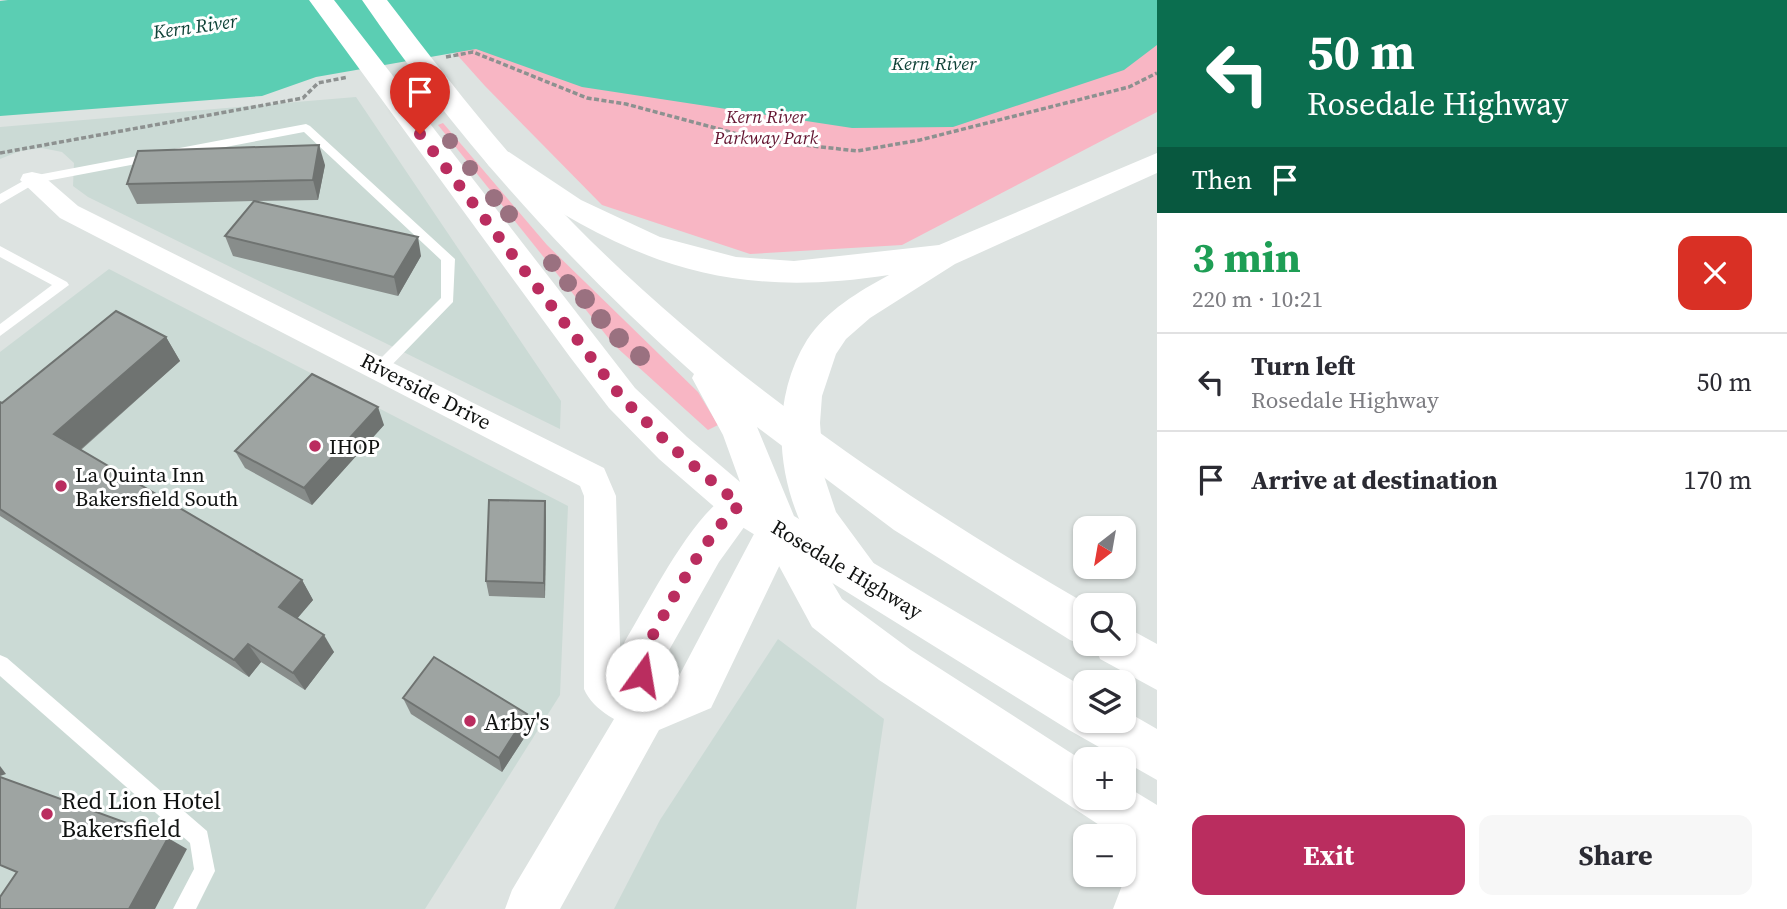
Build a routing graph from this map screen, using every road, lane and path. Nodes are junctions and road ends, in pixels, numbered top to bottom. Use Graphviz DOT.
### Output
graph roads {
  1 [pos="321,0"];
  2 [pos="374,0"];
  3 [pos="434,60"];
  4 [pos="1157,73"];
  5 [pos="357,75"];
  6 [pos="0,153"];
  7 [pos="499,159"];
  8 [pos="1157,162"];
  9 [pos="32,180"];
  10 [pos="0,200"];
  11 [pos="0,251"];
  12 [pos="944,256"];
  13 [pos="0,331"];
  14 [pos="694,353"];
  15 [pos="380,368"];
  16 [pos="800,440"];
  17 [pos="775,509"];
  18 [pos="909,518"];
  19 [pos="1073,619"];
  20 [pos="1136,656"];
  21 [pos="0,664"];
  22 [pos="1157,668"];
  23 [pos="1073,707"];
  24 [pos="643,713"];
  25 [pos="1118,733"];
  26 [pos="1157,756"];
  27 [pos="1073,782"];
  28 [pos="1118,810"];
  29 [pos="1157,833"];
  30 [pos="1157,859"];
  31 [pos="184,909"];
  32 [pos="531,909"];
  33 [pos="1139,909"];
  1 -- 17 [label="main road, Rosedale Highway"];
  2 -- 7 [label="main road"];
  3 -- 4 [label="path"];
  5 -- 6 [label="path"];
  7 -- 12 [label="main road"];
  7 -- 14 [label="main road"];
  8 -- 12 [label="main road"];
  9 -- 10 [label="lane"];
  9 -- 15 [label="street, Riverside Drive"];
  9 -- 15 [label="lane"];
  11 -- 13 [label="lane"];
  12 -- 16 [label="main road"];
  14 -- 16 [label="main road"];
  14 -- 17 [label="main road"];
  15 -- 24 [label="street, Riverside Drive"];
  16 -- 17 [label="main road"];
  16 -- 18 [label="main road"];
  17 -- 18 [label="main road"];
  17 -- 23 [label="main road, Rosedale Highway"];
  17 -- 24 [label="main road"];
  17 -- 24 [label="main road"];
  17 -- 27 [label="main road"];
  18 -- 19 [label="main road"];
  20 -- 22 [label="main road"];
  21 -- 31 [label="lane"];
  24 -- 32 [label="main road"];
  25 -- 26 [label="main road"];
  28 -- 29 [label="main road"];
  30 -- 33 [label="main road"];
}
